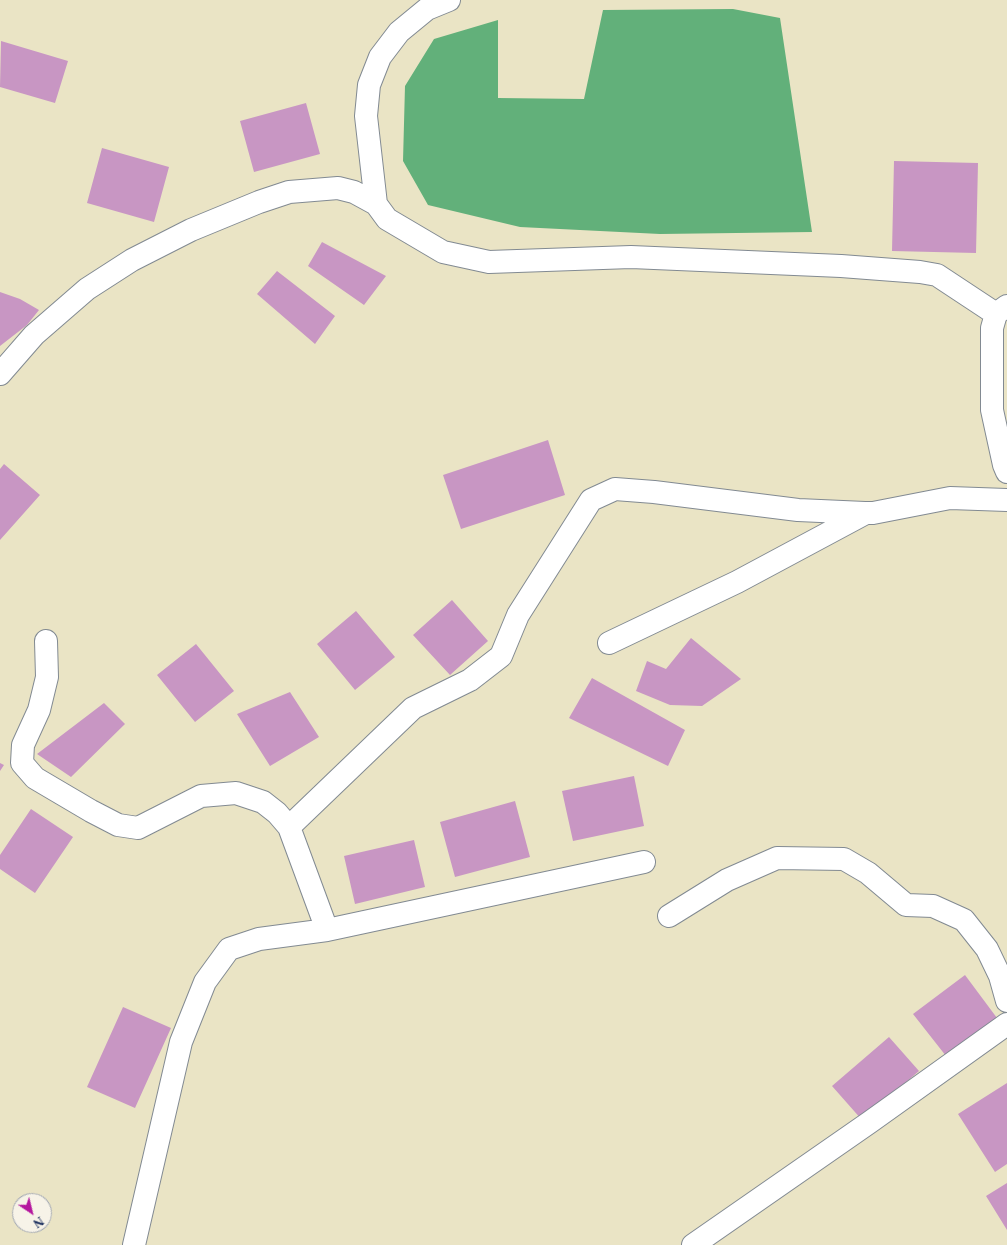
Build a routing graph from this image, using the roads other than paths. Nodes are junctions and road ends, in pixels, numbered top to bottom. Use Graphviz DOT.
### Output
graph roads {
  1 [pos="449,0"];
  2 [pos="376,204"];
  3 [pos="1002,310"];
  4 [pos="0,374"];
  5 [pos="1007,472"];
  6 [pos="1007,500"];
  7 [pos="865,513"];
  8 [pos="46,642"];
  9 [pos="609,643"];
  10 [pos="289,827"];
  11 [pos="644,862"];
  12 [pos="669,916"];
  13 [pos="327,930"];
  14 [pos="1007,1001"];
  15 [pos="1007,1024"];
  16 [pos="134,1245"];
  17 [pos="693,1245"];
  1 -- 2 [label="street"];
  2 -- 3 [label="street"];
  2 -- 4 [label="street"];
  3 -- 5 [label="street"];
  6 -- 7 [label="street"];
  7 -- 9 [label="street"];
  7 -- 10 [label="street"];
  8 -- 10 [label="street"];
  10 -- 13 [label="street"];
  11 -- 13 [label="street"];
  12 -- 14 [label="street"];
  13 -- 16 [label="street"];
  15 -- 17 [label="street"];
}
